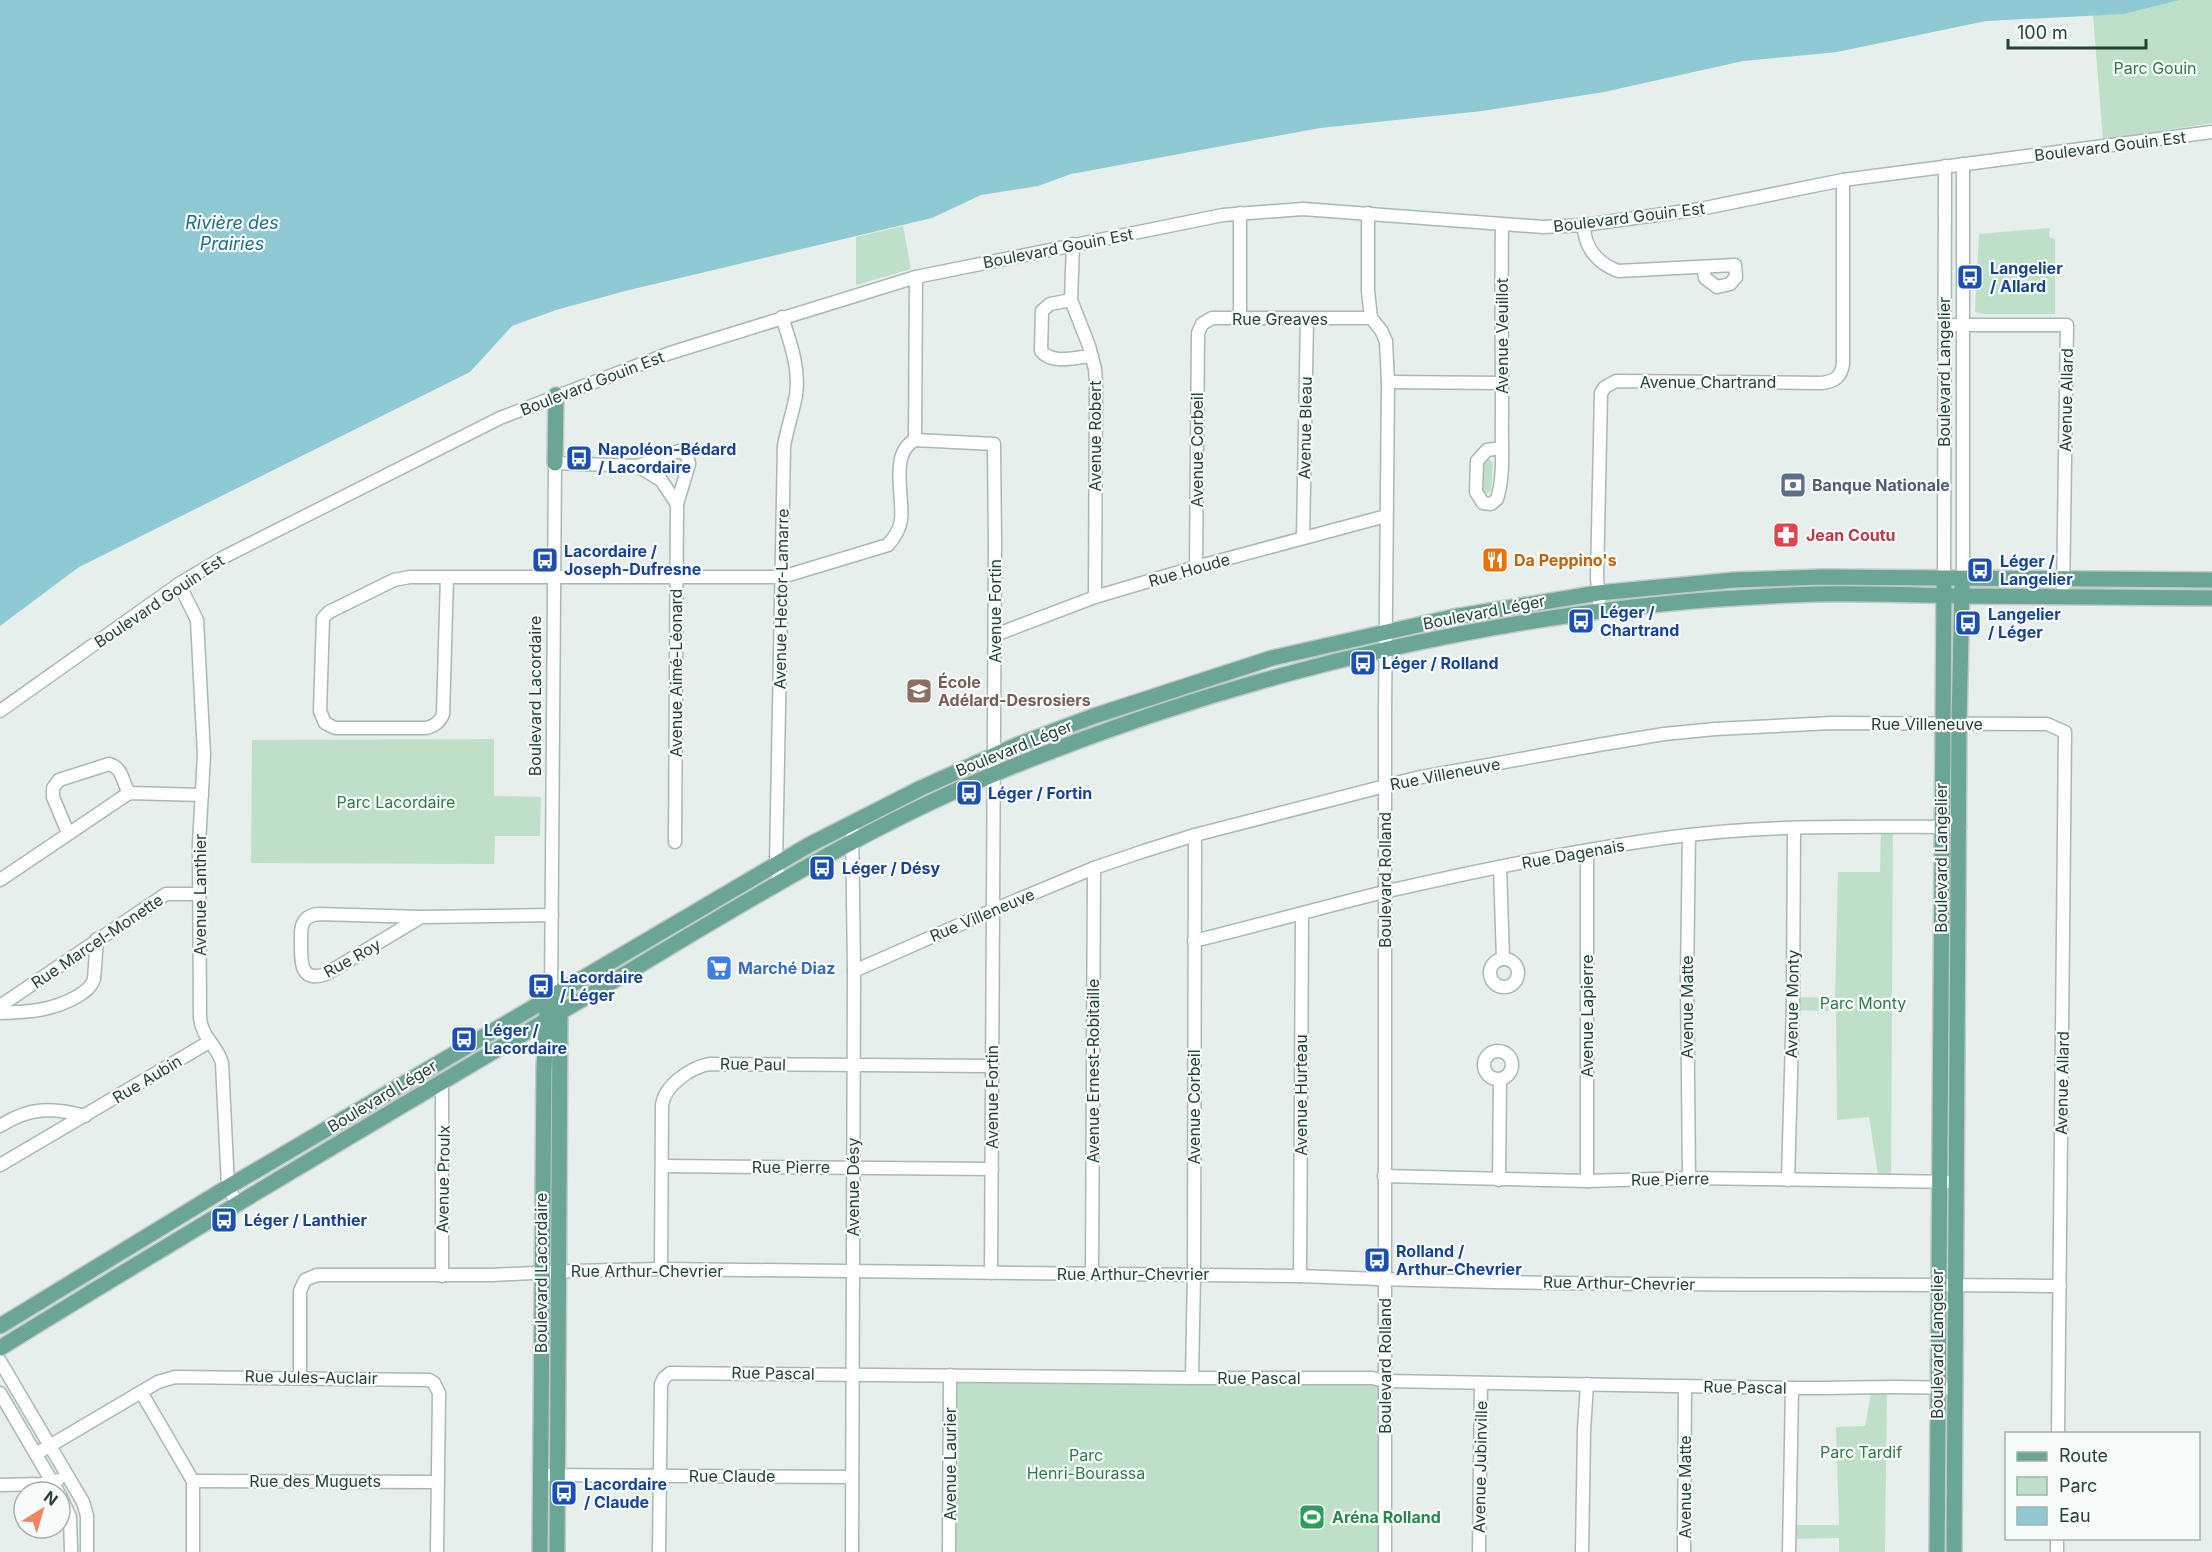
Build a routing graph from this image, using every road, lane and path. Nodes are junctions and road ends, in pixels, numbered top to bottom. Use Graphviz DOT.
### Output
graph roads {
  1 [pos="2212,132"];
  2 [pos="1963,164"];
  3 [pos="1945,166"];
  4 [pos="1843,180"];
  5 [pos="1240,213"];
  6 [pos="1368,213"];
  7 [pos="1502,224"];
  8 [pos="1584,225"];
  9 [pos="1073,244"];
  10 [pos="1703,268"];
  11 [pos="916,277"];
  12 [pos="1071,300"];
  13 [pos="782,317"];
  14 [pos="1240,318"];
  15 [pos="1371,318"];
  16 [pos="1307,320"];
  17 [pos="1945,325"];
  18 [pos="1962,325"];
  19 [pos="1198,333"];
  20 [pos="1092,356"];
  21 [pos="1388,382"];
  22 [pos="1502,383"];
  23 [pos="556,395"];
  24 [pos="915,440"];
  25 [pos="1501,448"];
  26 [pos="555,463"];
  27 [pos="638,466"];
  28 [pos="677,504"];
  29 [pos="1386,516"];
  30 [pos="1303,537"];
  31 [pos="1196,567"];
  32 [pos="447,577"];
  33 [pos="782,577"];
  34 [pos="1823,577"];
  35 [pos="1963,577"];
  36 [pos="554,578"];
  37 [pos="676,578"];
  38 [pos="1944,578"];
  39 [pos="2063,579"];
  40 [pos="2212,580"];
  41 [pos="179,584"];
  42 [pos="1598,593"];
  43 [pos="1822,594"];
  44 [pos="1944,595"];
  45 [pos="1962,596"];
  46 [pos="2063,596"];
  47 [pos="1095,597"];
  48 [pos="2212,598"];
  49 [pos="1600,611"];
  50 [pos="1387,632"];
  51 [pos="994,635"];
  52 [pos="1386,649"];
  53 [pos="0,711"];
  54 [pos="1943,724"];
  55 [pos="1959,724"];
  56 [pos="2065,732"];
  57 [pos="993,756"];
  58 [pos="992,775"];
  59 [pos="1385,786"];
  60 [pos="129,793"];
  61 [pos="202,795"];
  62 [pos="852,822"];
  63 [pos="1942,827"];
  64 [pos="1960,827"];
  65 [pos="1794,828"];
  66 [pos="68,833"];
  67 [pos="1689,835"];
  68 [pos="1195,836"];
  69 [pos="675,842"];
  70 [pos="854,842"];
  71 [pos="1587,851"];
  72 [pos="776,864"];
  73 [pos="1500,867"];
  74 [pos="1094,868"];
  75 [pos="0,880"];
  76 [pos="780,884"];
  77 [pos="1385,892"];
  78 [pos="199,894"];
  79 [pos="993,910"];
  80 [pos="552,915"];
  81 [pos="1302,915"];
  82 [pos="421,916"];
  83 [pos="97,939"];
  84 [pos="1194,941"];
  85 [pos="1503,959"];
  86 [pos="854,971"];
  87 [pos="551,996"];
  88 [pos="0,1006"];
  89 [pos="560,1011"];
  90 [pos="0,1013"];
  91 [pos="545,1021"];
  92 [pos="209,1042"];
  93 [pos="992,1065"];
  94 [pos="853,1066"];
  95 [pos="1500,1079"];
  96 [pos="442,1082"];
  97 [pos="85,1116"];
  98 [pos="0,1126"];
  99 [pos="0,1165"];
  100 [pos="662,1166"];
  101 [pos="853,1168"];
  102 [pos="992,1169"];
  103 [pos="1384,1176"];
  104 [pos="1689,1178"];
  105 [pos="1499,1180"];
  106 [pos="1788,1180"];
  107 [pos="1587,1181"];
  108 [pos="1939,1181"];
  109 [pos="1956,1182"];
  110 [pos="228,1187"];
  111 [pos="237,1203"];
  112 [pos="661,1269"];
  113 [pos="852,1271"];
  114 [pos="559,1272"];
  115 [pos="991,1272"];
  116 [pos="542,1273"];
  117 [pos="1092,1274"];
  118 [pos="1194,1274"];
  119 [pos="442,1276"];
  120 [pos="1300,1276"];
  121 [pos="1384,1279"];
  122 [pos="1938,1285"];
  123 [pos="1956,1285"];
  124 [pos="2060,1286"];
  125 [pos="0,1326"];
  126 [pos="0,1348"];
  127 [pos="0,1361"];
  128 [pos="852,1374"];
  129 [pos="950,1376"];
  130 [pos="300,1377"];
  131 [pos="1192,1378"];
  132 [pos="1385,1381"];
  133 [pos="1481,1383"];
  134 [pos="1587,1384"];
  135 [pos="1685,1386"];
  136 [pos="1938,1387"];
  137 [pos="1792,1388"];
  138 [pos="1955,1389"];
  139 [pos="141,1392"];
  140 [pos="0,1393"];
  141 [pos="2058,1432"];
  142 [pos="50,1445"];
  143 [pos="36,1454"];
  144 [pos="67,1475"];
  145 [pos="541,1475"];
  146 [pos="557,1475"];
  147 [pos="660,1476"];
  148 [pos="852,1477"];
  149 [pos="51,1480"];
  150 [pos="64,1480"];
  151 [pos="193,1481"];
  152 [pos="438,1482"];
  153 [pos="87,1552"];
  154 [pos="193,1552"];
  155 [pos="437,1552"];
  156 [pos="540,1552"];
  157 [pos="557,1552"];
  158 [pos="659,1552"];
  159 [pos="852,1552"];
  160 [pos="949,1552"];
  161 [pos="1385,1552"];
  162 [pos="1479,1552"];
  163 [pos="1582,1552"];
  164 [pos="1684,1552"];
  165 [pos="1789,1552"];
  166 [pos="1937,1552"];
  167 [pos="1954,1552"];
  1 -- 2 [label="street, Boulevard Gouin Est"];
  2 -- 3 [label="street, Boulevard Gouin Est"];
  2 -- 18 [label="street, Boulevard Langelier"];
  3 -- 4 [label="street, Boulevard Gouin Est"];
  3 -- 17 [label="street, Boulevard Langelier"];
  4 -- 8 [label="street, Boulevard Gouin Est"];
  4 -- 42 [label="street, Avenue Chartrand"];
  5 -- 6 [label="street, Boulevard Gouin Est"];
  5 -- 9 [label="street, Boulevard Gouin Est"];
  5 -- 14 [label="street"];
  6 -- 7 [label="street, Boulevard Gouin Est"];
  6 -- 15 [label="street, Boulevard Rolland"];
  7 -- 8 [label="street, Boulevard Gouin Est"];
  7 -- 22 [label="street, Avenue Veuillot"];
  8 -- 10 [label="street"];
  9 -- 11 [label="street, Boulevard Gouin Est"];
  9 -- 12 [label="street, Avenue Robert"];
  11 -- 13 [label="street, Boulevard Gouin Est"];
  11 -- 24 [label="street"];
  12 -- 20 [label="street, Avenue Robert"];
  12 -- 20 [label="street"];
  13 -- 23 [label="street, Boulevard Gouin Est"];
  13 -- 33 [label="street, Avenue Hector-Lamarre"];
  14 -- 16 [label="street, Rue Greaves"];
  14 -- 19 [label="street, Rue Greaves"];
  15 -- 16 [label="street, Rue Greaves"];
  15 -- 21 [label="street, Boulevard Rolland"];
  16 -- 30 [label="street, Avenue Bleau"];
  17 -- 18 [label="street, Avenue Allard"];
  17 -- 38 [label="street, Boulevard Langelier"];
  18 -- 35 [label="street, Boulevard Langelier"];
  18 -- 39 [label="street, Avenue Allard"];
  19 -- 31 [label="street, Avenue Corbeil"];
  20 -- 47 [label="street, Avenue Robert"];
  21 -- 22 [label="street"];
  21 -- 29 [label="street, Boulevard Rolland"];
  22 -- 25 [label="street, Avenue Veuillot"];
  23 -- 26 [label="main road, Boulevard Lacordaire"];
  23 -- 41 [label="street, Boulevard Gouin Est"];
  24 -- 33 [label="street"];
  24 -- 51 [label="street, Avenue Fortin"];
  26 -- 27 [label="street"];
  26 -- 36 [label="street, Boulevard Lacordaire"];
  27 -- 28 [label="street"];
  27 -- 28 [label="street, Avenue Aimé-Léonard"];
  28 -- 37 [label="street, Avenue Aimé-Léonard"];
  29 -- 30 [label="street, Rue Houde"];
  29 -- 50 [label="street, Boulevard Rolland"];
  30 -- 31 [label="street, Rue Houde"];
  31 -- 47 [label="street, Rue Houde"];
  32 -- 32 [label="street"];
  32 -- 36 [label="street"];
  33 -- 37 [label="street"];
  33 -- 72 [label="street, Avenue Hector-Lamarre"];
  34 -- 38 [label="main road, Boulevard Léger"];
  34 -- 42 [label="main road, Boulevard Léger"];
  34 -- 43 [label="main road"];
  35 -- 38 [label="main road, Boulevard Léger"];
  35 -- 39 [label="main road, Boulevard Léger"];
  35 -- 45 [label="main road, Boulevard Langelier"];
  36 -- 37 [label="street"];
  36 -- 80 [label="street, Boulevard Lacordaire"];
  37 -- 69 [label="street, Avenue Aimé-Léonard"];
  38 -- 44 [label="main road, Boulevard Langelier"];
  39 -- 40 [label="main road, Boulevard Léger"];
  39 -- 46 [label="street, Avenue Allard"];
  41 -- 53 [label="street, Boulevard Gouin Est"];
  41 -- 61 [label="street, Avenue Lanthier"];
  42 -- 49 [label="street, Avenue Chartrand"];
  42 -- 50 [label="main road, Boulevard Léger"];
  43 -- 44 [label="main road, Boulevard Léger"];
  43 -- 49 [label="main road, Boulevard Léger"];
  44 -- 45 [label="main road, Boulevard Léger"];
  44 -- 54 [label="main road, Boulevard Langelier"];
  45 -- 46 [label="main road, Boulevard Léger"];
  45 -- 55 [label="main road, Boulevard Langelier"];
  46 -- 48 [label="main road, Boulevard Léger"];
  47 -- 51 [label="street, Rue Houde"];
  49 -- 52 [label="main road, Boulevard Léger"];
  50 -- 52 [label="street, Boulevard Rolland"];
  50 -- 57 [label="main road, Boulevard Léger"];
  51 -- 57 [label="street, Avenue Fortin"];
  52 -- 58 [label="main road, Boulevard Léger"];
  52 -- 59 [label="street, Boulevard Rolland"];
  54 -- 55 [label="street, Rue Villeneuve"];
  54 -- 59 [label="street, Rue Villeneuve"];
  54 -- 63 [label="main road, Boulevard Langelier"];
  55 -- 56 [label="street, Rue Villeneuve"];
  55 -- 64 [label="main road, Boulevard Langelier"];
  56 -- 124 [label="street, Avenue Allard"];
  57 -- 58 [label="street, Avenue Fortin"];
  57 -- 62 [label="main road, Boulevard Léger"];
  58 -- 70 [label="main road, Boulevard Léger"];
  58 -- 79 [label="street, Avenue Fortin"];
  59 -- 68 [label="street, Rue Villeneuve"];
  59 -- 77 [label="street, Boulevard Rolland"];
  60 -- 61 [label="street"];
  60 -- 66 [label="street"];
  60 -- 66 [label="street"];
  61 -- 78 [label="street, Avenue Lanthier"];
  62 -- 70 [label="street, Avenue Désy"];
  62 -- 72 [label="main road, Boulevard Léger"];
  63 -- 64 [label="street, Rue Dagenais"];
  63 -- 65 [label="street, Rue Dagenais"];
  63 -- 108 [label="main road, Boulevard Langelier"];
  64 -- 109 [label="main road, Boulevard Langelier"];
  65 -- 67 [label="street, Rue Dagenais"];
  65 -- 106 [label="street, Avenue Monty"];
  66 -- 75 [label="street"];
  67 -- 71 [label="street, Rue Dagenais"];
  67 -- 104 [label="street, Avenue Matte"];
  68 -- 74 [label="street, Rue Villeneuve"];
  68 -- 84 [label="street, Avenue Corbeil"];
  70 -- 76 [label="main road, Boulevard Léger"];
  70 -- 86 [label="street, Avenue Désy"];
  71 -- 73 [label="street, Rue Dagenais"];
  71 -- 107 [label="street, Avenue Lapierre"];
  72 -- 76 [label="street, Avenue Hector-Lamarre"];
  72 -- 87 [label="main road, Boulevard Léger"];
  73 -- 77 [label="street, Rue Dagenais"];
  73 -- 85 [label="street"];
  74 -- 79 [label="street, Rue Villeneuve"];
  74 -- 117 [label="street, Avenue Ernest-Robitaille"];
  76 -- 89 [label="main road, Boulevard Léger"];
  77 -- 81 [label="street, Rue Dagenais"];
  77 -- 103 [label="street, Boulevard Rolland"];
  78 -- 83 [label="street, Rue Marcel-Monette"];
  78 -- 92 [label="street, Avenue Lanthier"];
  79 -- 86 [label="street, Rue Villeneuve"];
  79 -- 93 [label="street, Avenue Fortin"];
  80 -- 82 [label="street, Rue Roy"];
  80 -- 87 [label="street, Boulevard Lacordaire"];
  81 -- 84 [label="street, Rue Dagenais"];
  81 -- 120 [label="street, Avenue Hurteau"];
  82 -- 82 [label="street, Rue Roy"];
  83 -- 88 [label="street, Rue Marcel-Monette"];
  83 -- 90 [label="street"];
  84 -- 118 [label="street, Avenue Corbeil"];
  86 -- 94 [label="street, Avenue Désy"];
  87 -- 89 [label="main road"];
  87 -- 91 [label="main road, Boulevard Lacordaire"];
  87 -- 110 [label="main road, Boulevard Léger"];
  89 -- 91 [label="main road, Boulevard Léger"];
  89 -- 114 [label="main road, Boulevard Lacordaire"];
  91 -- 96 [label="main road, Boulevard Léger"];
  91 -- 116 [label="main road, Boulevard Lacordaire"];
  92 -- 97 [label="street, Rue Aubin"];
  92 -- 110 [label="street, Avenue Lanthier"];
  93 -- 94 [label="street, Rue Paul"];
  93 -- 102 [label="street, Avenue Fortin"];
  94 -- 100 [label="street, Rue Paul"];
  94 -- 101 [label="street, Avenue Désy"];
  95 -- 105 [label="street"];
  96 -- 111 [label="main road, Boulevard Léger"];
  96 -- 119 [label="street, Avenue Proulx"];
  97 -- 98 [label="street"];
  97 -- 99 [label="street, Rue Aubin"];
  100 -- 101 [label="street, Rue Pierre"];
  100 -- 112 [label="street, Rue Paul"];
  101 -- 102 [label="street, Rue Pierre"];
  101 -- 113 [label="street, Avenue Désy"];
  102 -- 115 [label="street, Avenue Fortin"];
  103 -- 105 [label="street, Rue Pierre"];
  103 -- 121 [label="street, Boulevard Rolland"];
  104 -- 106 [label="street, Rue Pierre"];
  104 -- 107 [label="street, Rue Pierre"];
  105 -- 107 [label="street, Rue Pierre"];
  106 -- 108 [label="street, Rue Pierre"];
  108 -- 109 [label="street, Rue Pierre"];
  108 -- 122 [label="main road, Boulevard Langelier"];
  109 -- 123 [label="main road, Boulevard Langelier"];
  110 -- 111 [label="street, Avenue Lanthier"];
  110 -- 125 [label="main road, Boulevard Léger"];
  111 -- 126 [label="main road, Boulevard Léger"];
  112 -- 113 [label="street, Rue Arthur-Chevrier"];
  112 -- 114 [label="street, Rue Arthur-Chevrier"];
  113 -- 115 [label="street, Rue Arthur-Chevrier"];
  113 -- 128 [label="street, Avenue Désy"];
  114 -- 116 [label="street, Rue Arthur-Chevrier"];
  114 -- 146 [label="main road, Boulevard Lacordaire"];
  115 -- 117 [label="street, Rue Arthur-Chevrier"];
  116 -- 119 [label="street, Rue Arthur-Chevrier"];
  116 -- 145 [label="main road, Boulevard Lacordaire"];
  117 -- 118 [label="street, Rue Arthur-Chevrier"];
  118 -- 120 [label="street, Rue Arthur-Chevrier"];
  118 -- 131 [label="street, Avenue Corbeil"];
  119 -- 130 [label="street, Rue Arthur-Chevrier"];
  120 -- 121 [label="street, Rue Arthur-Chevrier"];
  121 -- 122 [label="street, Rue Arthur-Chevrier"];
  121 -- 132 [label="street, Boulevard Rolland"];
  122 -- 123 [label="street, Rue Arthur-Chevrier"];
  122 -- 136 [label="main road, Boulevard Langelier"];
  123 -- 124 [label="street, Rue Arthur-Chevrier"];
  123 -- 138 [label="main road, Boulevard Langelier"];
  124 -- 141 [label="street, Avenue Allard"];
  127 -- 142 [label="street"];
  128 -- 129 [label="street, Rue Pascal"];
  128 -- 147 [label="street, Rue Pascal"];
  128 -- 148 [label="street, Avenue Désy"];
  129 -- 131 [label="street, Rue Pascal"];
  129 -- 160 [label="street, Avenue Laurier"];
  130 -- 139 [label="street, Rue Jules-Auclair"];
  130 -- 152 [label="street, Rue Jules-Auclair"];
  131 -- 132 [label="street, Rue Pascal"];
  132 -- 133 [label="street, Rue Pascal"];
  132 -- 161 [label="street, Boulevard Rolland"];
  133 -- 134 [label="street, Rue Pascal"];
  133 -- 162 [label="street, Avenue Jubinville"];
  134 -- 135 [label="street, Rue Pascal"];
  134 -- 163 [label="street"];
  135 -- 137 [label="street, Rue Pascal"];
  135 -- 164 [label="street, Avenue Matte"];
  136 -- 137 [label="street, Rue Pascal"];
  136 -- 138 [label="street, Rue Pascal"];
  136 -- 166 [label="main road, Boulevard Langelier"];
  137 -- 165 [label="street"];
  138 -- 167 [label="main road, Boulevard Langelier"];
  139 -- 142 [label="street, Rue Jules-Auclair"];
  139 -- 151 [label="street"];
  140 -- 143 [label="street"];
  142 -- 143 [label="street, Rue Jules-Auclair"];
  142 -- 144 [label="street"];
  143 -- 149 [label="street"];
  144 -- 150 [label="street"];
  144 -- 153 [label="street"];
  145 -- 146 [label="street, Rue Claude"];
  145 -- 156 [label="main road, Boulevard Lacordaire"];
  146 -- 147 [label="street, Rue Claude"];
  146 -- 157 [label="main road, Boulevard Lacordaire"];
  147 -- 148 [label="street, Rue Claude"];
  147 -- 158 [label="street"];
  148 -- 159 [label="street, Avenue Désy"];
  151 -- 152 [label="street, Rue des Muguets"];
  151 -- 154 [label="street"];
  152 -- 155 [label="street, Rue Jules-Auclair"];
}
